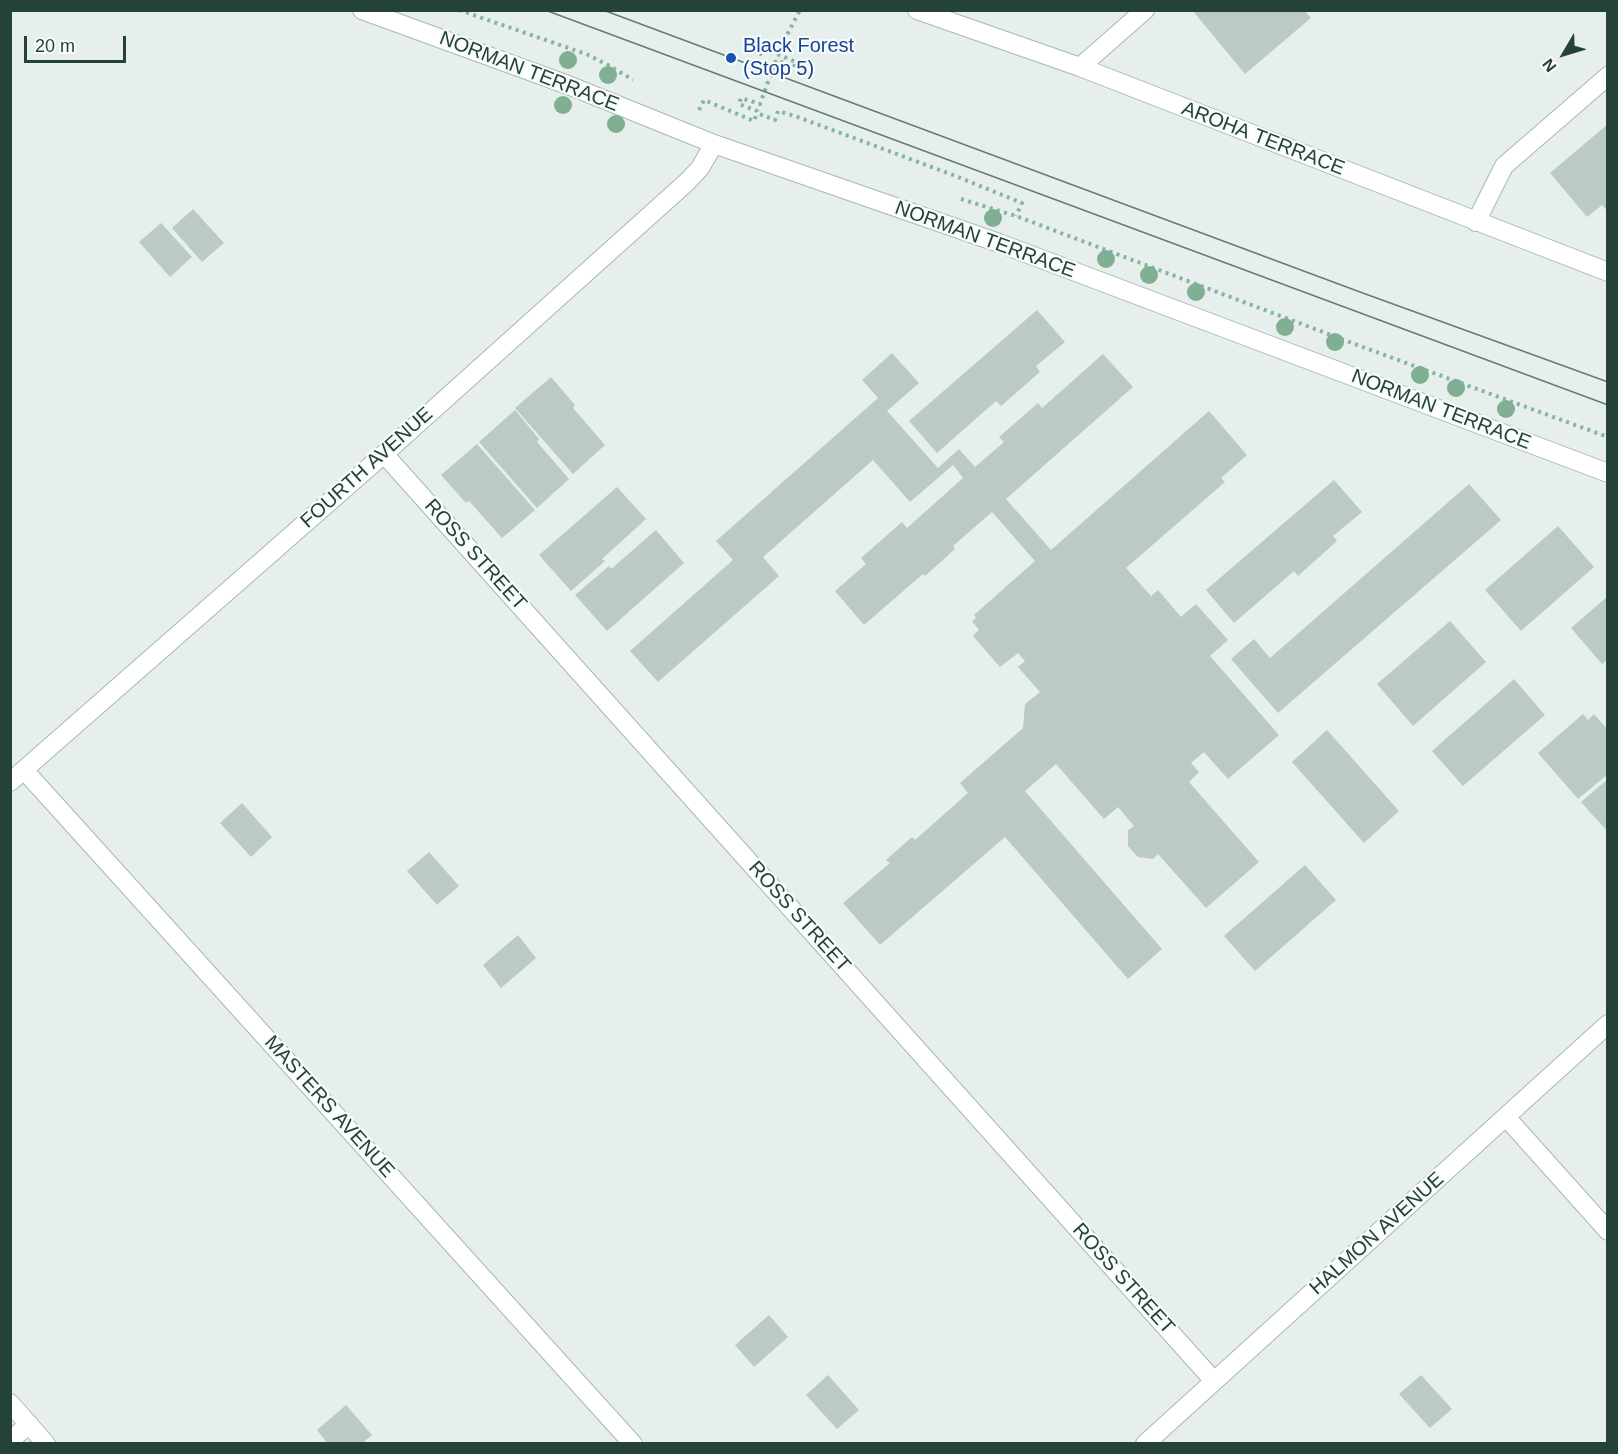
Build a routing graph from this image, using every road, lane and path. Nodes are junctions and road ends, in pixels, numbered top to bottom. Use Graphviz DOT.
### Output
graph roads {
  1 [pos="362,10"];
  2 [pos="800,10"];
  3 [pos="917,10"];
  4 [pos="1145,10"];
  5 [pos="753,51"];
  6 [pos="777,54"];
  7 [pos="1080,67"];
  8 [pos="1608,76"];
  9 [pos="699,110"];
  10 [pos="756,112"];
  11 [pos="714,144"];
  12 [pos="1017,216"];
  13 [pos="1476,222"];
  14 [pos="1608,272"];
  15 [pos="384,454"];
  16 [pos="1608,473"];
  17 [pos="24,770"];
  18 [pos="10,782"];
  19 [pos="1608,1024"];
  20 [pos="1506,1117"];
  21 [pos="1608,1232"];
  22 [pos="1214,1381"];
  23 [pos="10,1403"];
  24 [pos="29,1424"];
  25 [pos="10,1441"];
  26 [pos="46,1443"];
  27 [pos="633,1443"];
  28 [pos="1145,1443"];
  1 -- 11 [label="street, NORMAN TERRACE"];
  2 -- 6 [label="path"];
  3 -- 7 [label="street, AROHA TERRACE"];
  4 -- 7 [label="street"];
  5 -- 6 [label="path"];
  6 -- 10 [label="path"];
  7 -- 13 [label="street, AROHA TERRACE"];
  8 -- 13 [label="street"];
  9 -- 10 [label="path"];
  10 -- 12 [label="path"];
  11 -- 15 [label="street, FOURTH AVENUE"];
  11 -- 16 [label="street, NORMAN TERRACE"];
  13 -- 14 [label="street, AROHA TERRACE"];
  15 -- 17 [label="street, FOURTH AVENUE"];
  15 -- 22 [label="street, ROSS STREET"];
  17 -- 18 [label="street, FOURTH AVENUE"];
  17 -- 27 [label="street, MASTERS AVENUE"];
  19 -- 20 [label="street, HALMON AVENUE"];
  20 -- 21 [label="street"];
  20 -- 22 [label="street, HALMON AVENUE"];
  22 -- 28 [label="street, HALMON AVENUE"];
  23 -- 24 [label="street"];
  24 -- 25 [label="street"];
  24 -- 26 [label="street"];
}
